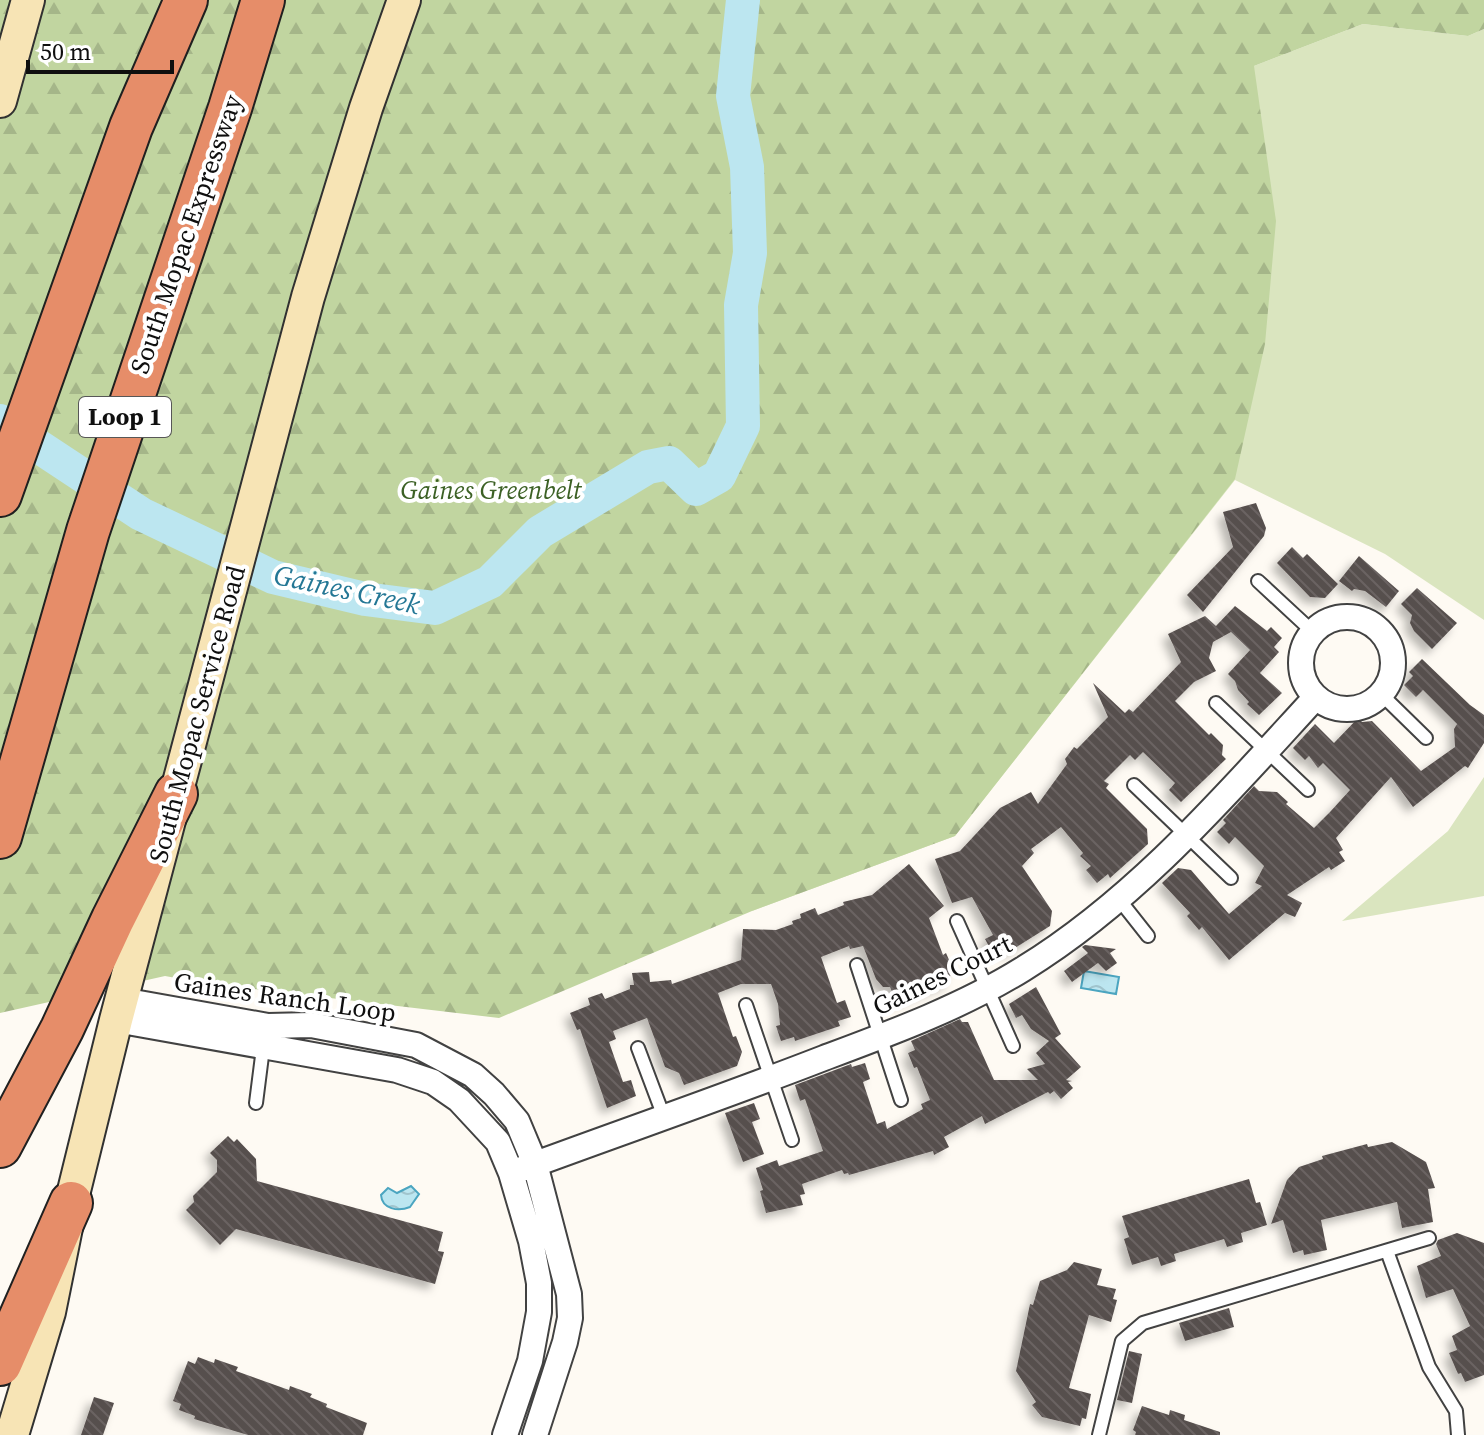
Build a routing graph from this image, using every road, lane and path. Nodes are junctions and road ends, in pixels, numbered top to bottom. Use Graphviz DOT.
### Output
graph roads {
  1 [pos="28,0"];
  2 [pos="171,0"];
  3 [pos="186,0"];
  4 [pos="263,0"];
  5 [pos="284,0"];
  6 [pos="404,0"];
  7 [pos="158,64"];
  8 [pos="0,101"];
  9 [pos="230,108"];
  10 [pos="0,495"];
  11 [pos="1258,581"];
  12 [pos="1313,632"];
  13 [pos="1381,694"];
  14 [pos="1315,698"];
  15 [pos="1216,703"];
  16 [pos="1426,738"];
  17 [pos="1266,751"];
  18 [pos="1134,785"];
  19 [pos="1308,790"];
  20 [pos="176,794"];
  21 [pos="1186,835"];
  22 [pos="0,837"];
  23 [pos="1231,878"];
  24 [pos="1118,898"];
  25 [pos="957,921"];
  26 [pos="1148,936"];
  27 [pos="857,965"];
  28 [pos="987,988"];
  29 [pos="746,1005"];
  30 [pos="119,1010"];
  31 [pos="266,1037"];
  32 [pos="880,1037"];
  33 [pos="1013,1046"];
  34 [pos="638,1048"];
  35 [pos="771,1078"];
  36 [pos="901,1100"];
  37 [pos="256,1103"];
  38 [pos="664,1117"];
  39 [pos="792,1140"];
  40 [pos="0,1146"];
  41 [pos="535,1164"];
  42 [pos="511,1173"];
  43 [pos="71,1203"];
  44 [pos="1429,1238"];
  45 [pos="1387,1251"];
  46 [pos="0,1364"];
  47 [pos="12,1435"];
  48 [pos="505,1435"];
  49 [pos="535,1435"];
  50 [pos="1099,1435"];
  51 [pos="1458,1435"];
  1 -- 8 [label="main road"];
  2 -- 7 [label="highway"];
  3 -- 7 [label="highway"];
  4 -- 9 [label="highway, South Mopac Expressway / Loop 1"];
  5 -- 9 [label="highway"];
  6 -- 20 [label="main road, South Mopac Service Road"];
  7 -- 10 [label="highway"];
  9 -- 22 [label="highway, South Mopac Expressway / Loop 1"];
  11 -- 12 [label="lane"];
  12 -- 13 [label="street"];
  12 -- 14 [label="street"];
  13 -- 14 [label="street"];
  13 -- 16 [label="lane"];
  14 -- 17 [label="street, Gaines Court"];
  15 -- 17 [label="lane"];
  17 -- 19 [label="lane"];
  17 -- 21 [label="street, Gaines Court"];
  18 -- 21 [label="lane"];
  20 -- 30 [label="main road, South Mopac Service Road"];
  20 -- 40 [label="highway"];
  21 -- 23 [label="lane"];
  21 -- 24 [label="street, Gaines Court"];
  24 -- 26 [label="lane"];
  24 -- 28 [label="street, Gaines Court"];
  25 -- 28 [label="lane"];
  27 -- 32 [label="lane"];
  28 -- 32 [label="street, Gaines Court"];
  28 -- 33 [label="lane"];
  29 -- 35 [label="lane"];
  30 -- 31 [label="street, Gaines Ranch Loop"];
  30 -- 43 [label="main road, South Mopac Service Road"];
  31 -- 37 [label="lane"];
  31 -- 41 [label="street, Gaines Ranch Loop"];
  31 -- 42 [label="street, Gaines Ranch Loop"];
  32 -- 35 [label="street, Gaines Court"];
  32 -- 36 [label="lane"];
  34 -- 38 [label="lane"];
  35 -- 38 [label="street, Gaines Court"];
  35 -- 39 [label="lane"];
  38 -- 41 [label="street, Gaines Court"];
  41 -- 42 [label="street, Gaines Court"];
  41 -- 49 [label="street, Gaines Ranch Loop"];
  42 -- 48 [label="street, Gaines Ranch Loop"];
  43 -- 46 [label="highway"];
  43 -- 47 [label="main road, South Mopac Service Road"];
  44 -- 45 [label="lane"];
  45 -- 50 [label="lane"];
  45 -- 51 [label="lane"];
}
